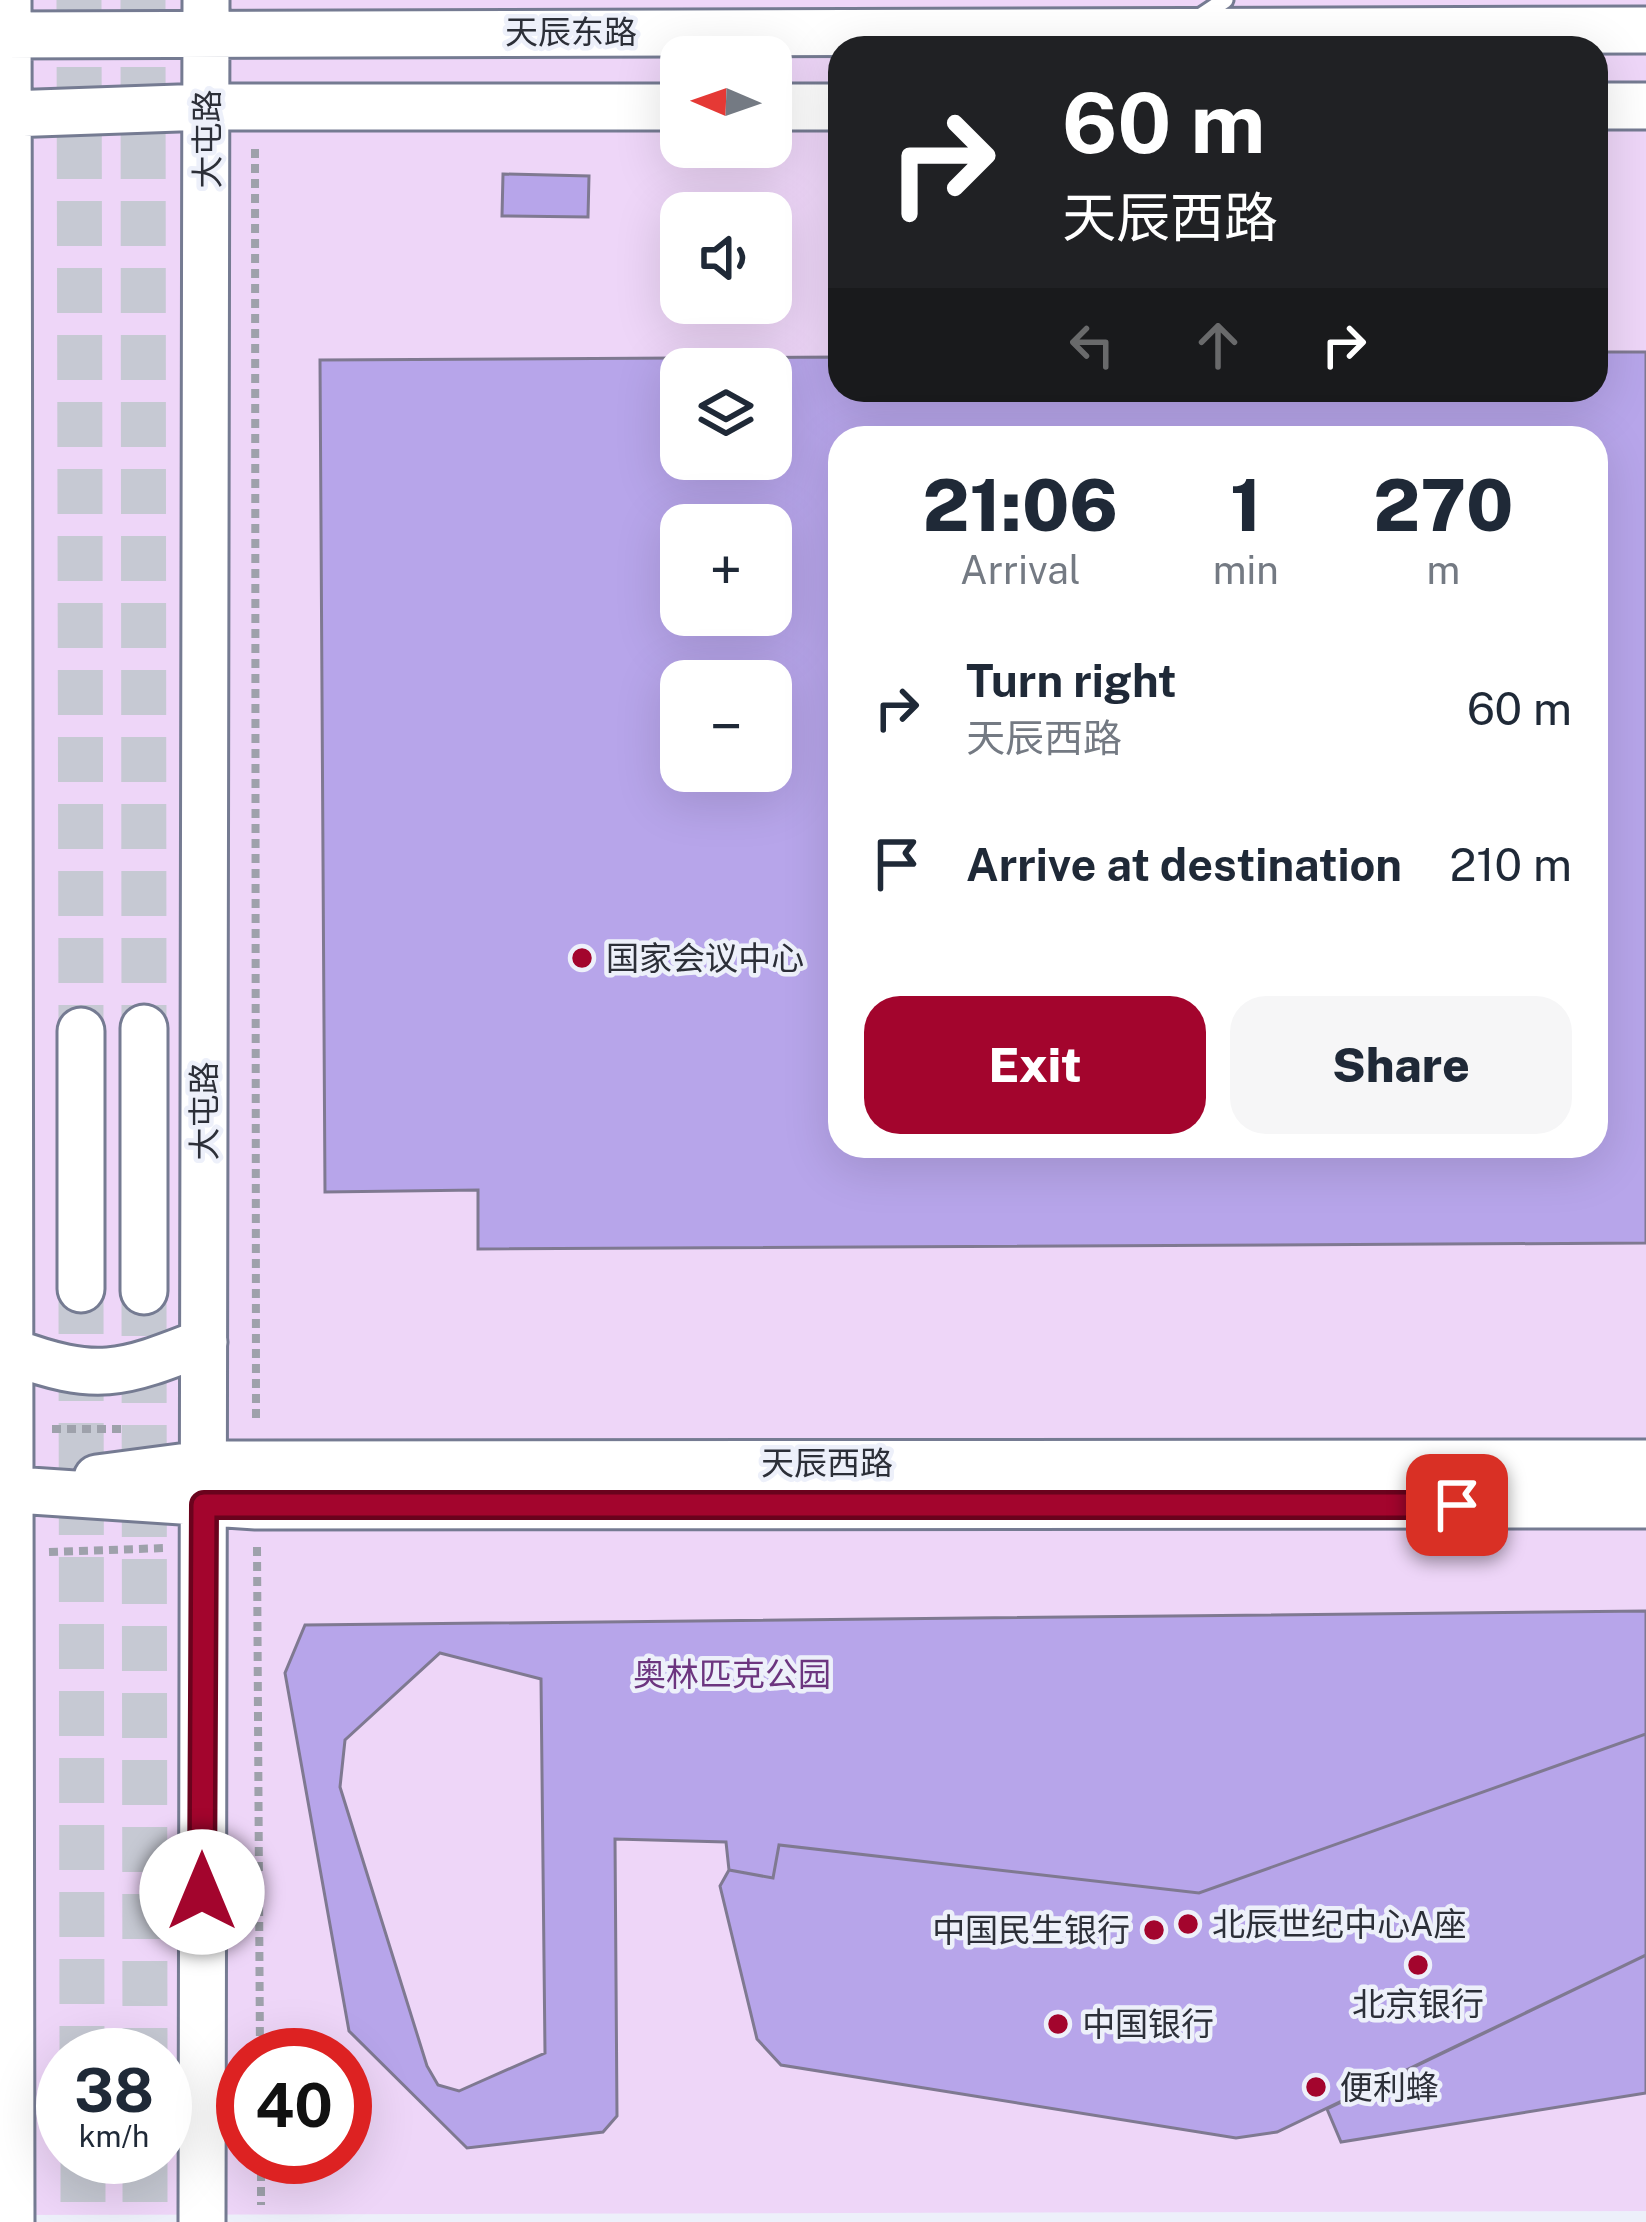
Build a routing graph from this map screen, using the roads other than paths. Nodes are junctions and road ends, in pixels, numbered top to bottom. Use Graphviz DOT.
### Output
graph roads {
  1 [pos="1225,0"];
  2 [pos="206,16"];
  3 [pos="5,23"];
  4 [pos="1646,30"];
  5 [pos="1175,31"];
  6 [pos="828,106"];
  7 [pos="1608,106"];
  8 [pos="1646,106"];
  9 [pos="207,107"];
  10 [pos="660,107"];
  11 [pos="792,107"];
  12 [pos="4,117"];
  13 [pos="144,1028"];
  14 [pos="81,1031"];
  15 [pos="81,1289"];
  16 [pos="144,1291"];
  17 [pos="203,1342"];
  18 [pos="10,1352"];
  19 [pos="1646,1462"];
  20 [pos="204,1485"];
  21 [pos="256,1485"];
  22 [pos="5,1489"];
  23 [pos="1646,1505"];
  24 [pos="11,2222"];
  25 [pos="202,2222"];
  1 -- 5 [label="lane"];
  2 -- 3 [label="street, 天辰东路"];
  2 -- 5 [label="street, 天辰东路"];
  2 -- 9 [label="street, 大屯路"];
  3 -- 12 [label="street"];
  4 -- 5 [label="street, 天辰东路"];
  6 -- 11 [label="street"];
  7 -- 8 [label="street"];
  9 -- 10 [label="street"];
  9 -- 12 [label="street"];
  9 -- 17 [label="street, 大屯路"];
  12 -- 18 [label="street"];
  13 -- 16 [label="street, 大屯路"];
  14 -- 15 [label="street"];
  17 -- 18 [label="street"];
  17 -- 20 [label="street, 大屯路"];
  18 -- 22 [label="street"];
  19 -- 21 [label="street, 天辰西路"];
  20 -- 21 [label="street, 天辰西路"];
  20 -- 22 [label="street, 天辰西路"];
  20 -- 25 [label="street, 大屯路"];
  21 -- 23 [label="street, 天辰西路"];
  22 -- 24 [label="street"];
}
